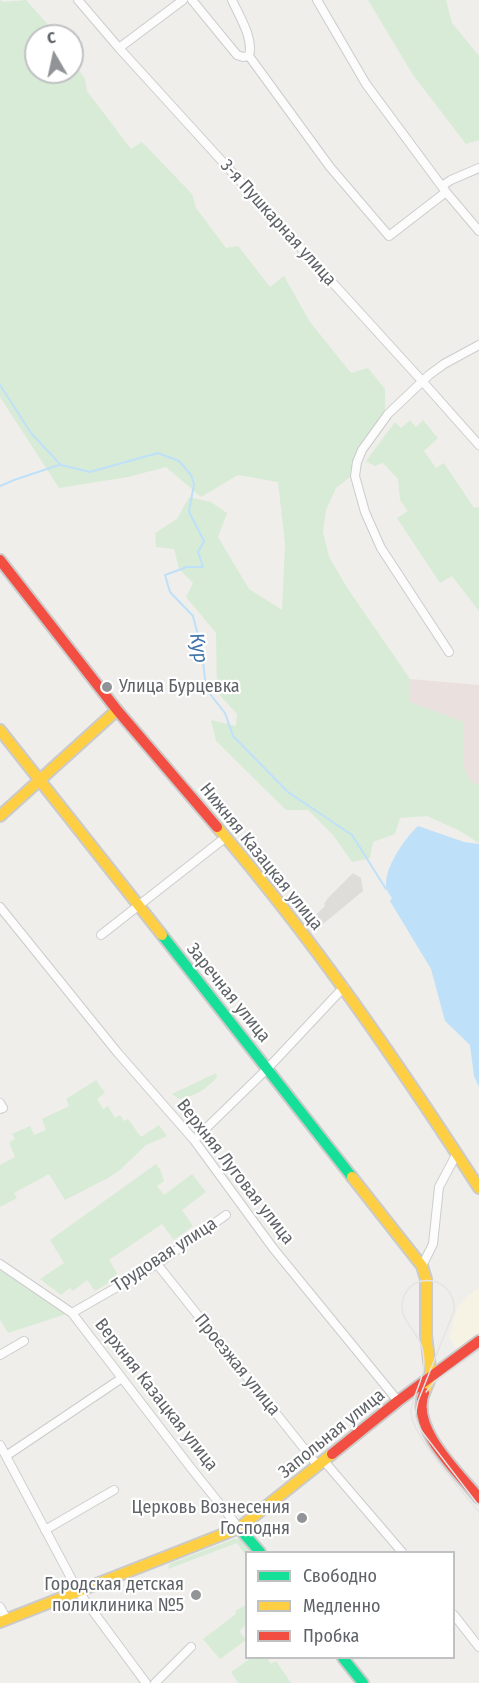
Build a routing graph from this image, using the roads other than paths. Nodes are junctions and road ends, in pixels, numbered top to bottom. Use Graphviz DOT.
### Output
graph roads {
  1 [pos="78,0"];
  2 [pos="183,0"];
  3 [pos="192,0"];
  4 [pos="232,0"];
  5 [pos="317,0"];
  6 [pos="118,48"];
  7 [pos="249,56"];
  8 [pos="479,168"];
  9 [pos="444,189"];
  10 [pos="479,231"];
  11 [pos="479,345"];
  12 [pos="423,381"];
  13 [pos="479,445"];
  14 [pos="0,560"];
  15 [pos="449,652"];
  16 [pos="117,710"];
  17 [pos="0,730"];
  18 [pos="40,779"];
  19 [pos="0,816"];
  20 [pos="226,837"];
  21 [pos="0,906"];
  22 [pos="138,906"];
  23 [pos="101,935"];
  24 [pos="344,987"];
  25 [pos="267,1068"];
  26 [pos="194,1140"];
  27 [pos="456,1155"];
  28 [pos="479,1188"];
  29 [pos="226,1215"];
  30 [pos="0,1264"];
  31 [pos="157,1264"];
  32 [pos="422,1266"];
  33 [pos="72,1313"];
  34 [pos="24,1341"];
  35 [pos="479,1341"];
  36 [pos="0,1355"];
  37 [pos="431,1376"];
  38 [pos="122,1378"];
  39 [pos="398,1401"];
  40 [pos="0,1445"];
  41 [pos="6,1456"];
  42 [pos="321,1463"];
  43 [pos="114,1490"];
  44 [pos="479,1498"];
  45 [pos="239,1528"];
  46 [pos="45,1530"];
  47 [pos="259,1551"];
  48 [pos="401,1551"];
  49 [pos="78,1591"];
  50 [pos="0,1607"];
  51 [pos="455,1617"];
  52 [pos="3,1621"];
  53 [pos="191,1647"];
  54 [pos="479,1647"];
  55 [pos="343,1659"];
  56 [pos="146,1683"];
  57 [pos="155,1683"];
  58 [pos="363,1683"];
  1 -- 6 [label="street, 3-я Пушкарная улица"];
  2 -- 6 [label="street"];
  3 -- 7 [label="street"];
  4 -- 7 [label="street"];
  5 -- 9 [label="street"];
  6 -- 12 [label="street, 3-я Пушкарная улица"];
  7 -- 9 [label="street"];
  8 -- 9 [label="street"];
  9 -- 10 [label="street"];
  11 -- 12 [label="street"];
  12 -- 13 [label="street, 3-я Пушкарная улица"];
  12 -- 15 [label="street"];
  14 -- 16 [label="street, Нижняя Казацкая улица"];
  16 -- 18 [label="street"];
  16 -- 20 [label="street, Нижняя Казацкая улица"];
  17 -- 18 [label="street, Заречная улица"];
  18 -- 19 [label="street"];
  18 -- 22 [label="street, Заречная улица"];
  20 -- 22 [label="street"];
  20 -- 24 [label="street, Нижняя Казацкая улица"];
  21 -- 26 [label="street, Верхняя Луговая улица"];
  22 -- 23 [label="street"];
  22 -- 25 [label="street, Заречная улица"];
  24 -- 25 [label="street"];
  24 -- 27 [label="street, Нижняя Казацкая улица"];
  25 -- 26 [label="street"];
  25 -- 32 [label="street, Заречная улица"];
  26 -- 39 [label="street, Верхняя Луговая улица"];
  27 -- 28 [label="street, Нижняя Казацкая улица"];
  27 -- 32 [label="street"];
  29 -- 31 [label="street, Трудовая улица"];
  30 -- 33 [label="street, Верхняя Казацкая улица"];
  31 -- 33 [label="street, Трудовая улица"];
  31 -- 42 [label="street, Проезжая улица"];
  32 -- 37 [label="street, Заречная улица"];
  33 -- 38 [label="street, Верхняя Казацкая улица"];
  34 -- 36 [label="street"];
  35 -- 37 [label="street, Запольная улица"];
  37 -- 39 [label="street, Запольная улица"];
  37 -- 44 [label="street"];
  38 -- 41 [label="street"];
  38 -- 45 [label="street, Верхняя Казацкая улица"];
  39 -- 42 [label="street, Запольная улица"];
  40 -- 41 [label="street"];
  41 -- 46 [label="street"];
  42 -- 45 [label="street, Запольная улица"];
  42 -- 48 [label="street, Проезжая улица"];
  43 -- 46 [label="street"];
  45 -- 47 [label="street, Верхняя Казацкая улица"];
  45 -- 49 [label="street, Запольная улица"];
  46 -- 49 [label="street"];
  49 -- 52 [label="street, Запольная улица"];
  49 -- 56 [label="street"];
  50 -- 52 [label="street"];
  51 -- 54 [label="street"];
  53 -- 57 [label="street"];
  55 -- 58 [label="street"];
}
